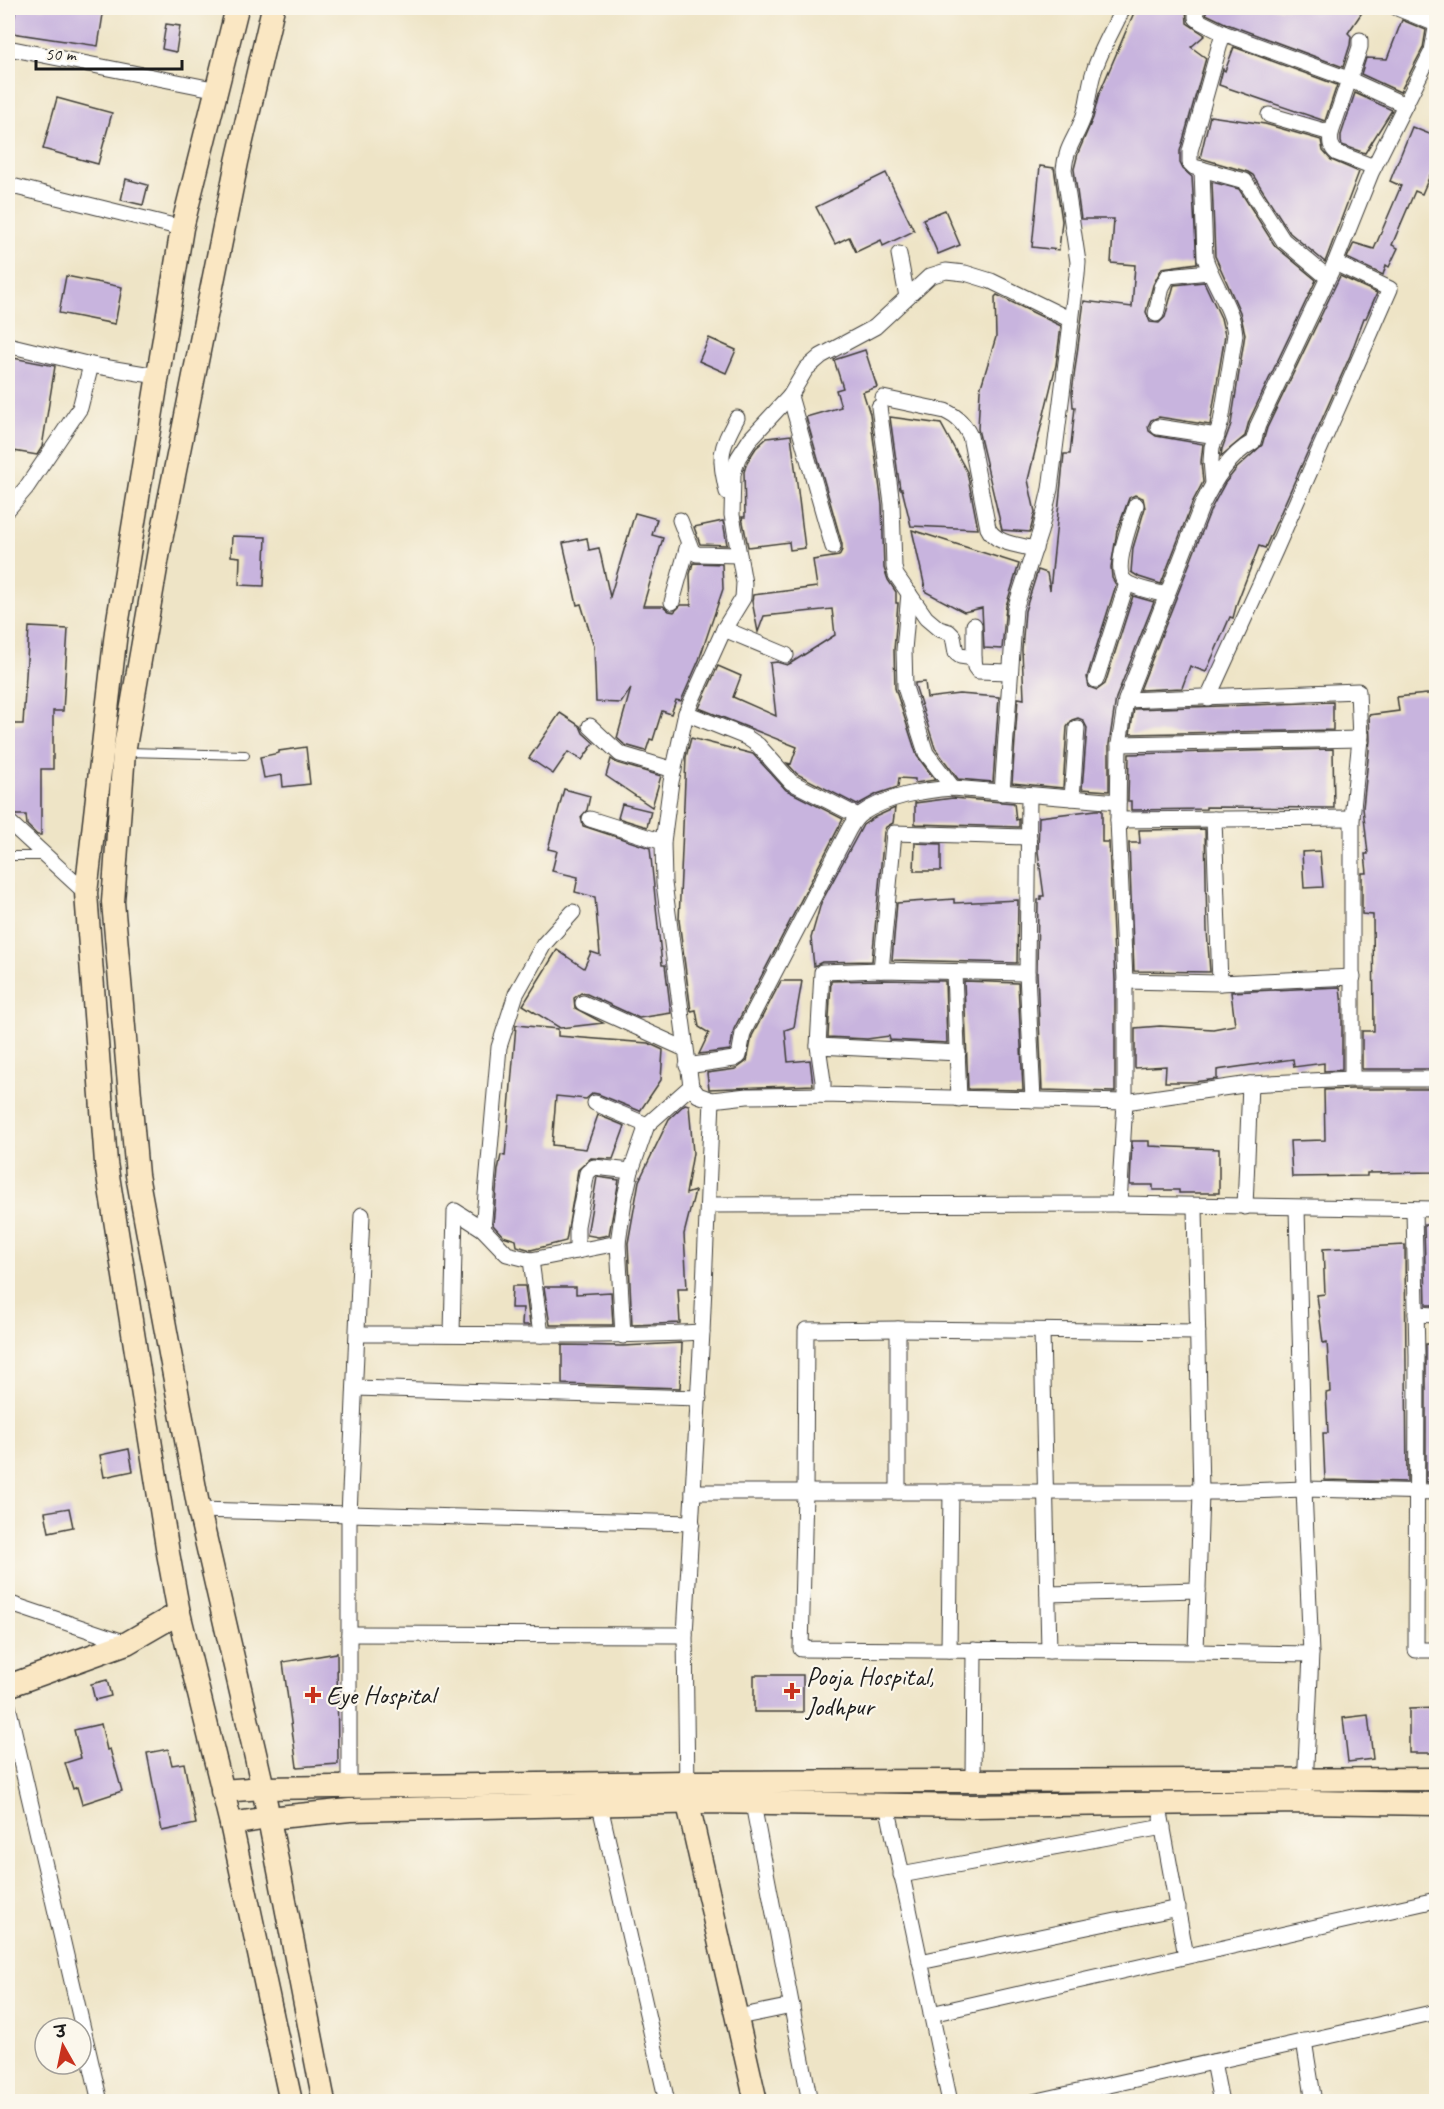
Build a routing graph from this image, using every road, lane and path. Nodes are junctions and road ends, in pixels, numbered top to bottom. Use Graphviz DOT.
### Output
graph roads {
  1 [pos="237,8"];
  2 [pos="273,8"];
  3 [pos="1123,8"];
  4 [pos="1196,8"];
  5 [pos="1397,8"];
  6 [pos="1437,26"];
  7 [pos="1223,33"];
  8 [pos="1360,40"];
  9 [pos="8,48"];
  10 [pos="1348,79"];
  11 [pos="218,90"];
  12 [pos="1405,105"];
  13 [pos="1269,115"];
  14 [pos="1331,133"];
  15 [pos="1374,167"];
  16 [pos="1202,169"];
  17 [pos="8,185"];
  18 [pos="182,228"];
  19 [pos="899,254"];
  20 [pos="1335,263"];
  21 [pos="1209,272"];
  22 [pos="1328,277"];
  23 [pos="907,297"];
  24 [pos="1156,314"];
  25 [pos="1071,320"];
  26 [pos="8,345"];
  27 [pos="91,365"];
  28 [pos="157,376"];
  29 [pos="790,396"];
  30 [pos="737,418"];
  31 [pos="1158,427"];
  32 [pos="1217,436"];
  33 [pos="1214,483"];
  34 [pos="1136,505"];
  35 [pos="8,509"];
  36 [pos="732,514"];
  37 [pos="680,520"];
  38 [pos="688,545"];
  39 [pos="833,547"];
  40 [pos="1035,549"];
  41 [pos="740,555"];
  42 [pos="1127,583"];
  43 [pos="909,593"];
  44 [pos="1167,595"];
  45 [pos="672,602"];
  46 [pos="974,625"];
  47 [pos="724,629"];
  48 [pos="786,655"];
  49 [pos="974,658"];
  50 [pos="1010,672"];
  51 [pos="1096,680"];
  52 [pos="1208,698"];
  53 [pos="1126,700"];
  54 [pos="686,713"];
  55 [pos="590,726"];
  56 [pos="1077,728"];
  57 [pos="1360,739"];
  58 [pos="1119,744"];
  59 [pos="124,752"];
  60 [pos="245,755"];
  61 [pos="674,770"];
  62 [pos="953,788"];
  63 [pos="1002,793"];
  64 [pos="1029,796"];
  65 [pos="1072,798"];
  66 [pos="1118,802"];
  67 [pos="858,816"];
  68 [pos="1352,818"];
  69 [pos="591,819"];
  70 [pos="1214,819"];
  71 [pos="1118,820"];
  72 [pos="8,821"];
  73 [pos="1029,837"];
  74 [pos="663,842"];
  75 [pos="8,856"];
  76 [pos="46,856"];
  77 [pos="86,893"];
  78 [pos="573,912"];
  79 [pos="880,970"];
  80 [pos="954,972"];
  81 [pos="1026,973"];
  82 [pos="1353,977"];
  83 [pos="1125,981"];
  84 [pos="1220,983"];
  85 [pos="583,1003"];
  86 [pos="818,1046"];
  87 [pos="685,1049"];
  88 [pos="958,1053"];
  89 [pos="687,1066"];
  90 [pos="1437,1079"];
  91 [pos="1352,1080"];
  92 [pos="1250,1084"];
  93 [pos="691,1086"];
  94 [pos="823,1095"];
  95 [pos="959,1099"];
  96 [pos="712,1100"];
  97 [pos="1033,1100"];
  98 [pos="1125,1101"];
  99 [pos="595,1103"];
  100 [pos="647,1125"];
  101 [pos="631,1171"];
  102 [pos="1119,1204"];
  103 [pos="708,1205"];
  104 [pos="1195,1207"];
  105 [pos="1245,1207"];
  106 [pos="1298,1208"];
  107 [pos="1414,1209"];
  108 [pos="1437,1209"];
  109 [pos="362,1215"];
  110 [pos="483,1228"];
  111 [pos="618,1243"];
  112 [pos="576,1251"];
  113 [pos="531,1260"];
  114 [pos="1416,1314"];
  115 [pos="1437,1315"];
  116 [pos="898,1329"];
  117 [pos="702,1332"];
  118 [pos="1042,1332"];
  119 [pos="1198,1332"];
  120 [pos="452,1333"];
  121 [pos="358,1334"];
  122 [pos="541,1335"];
  123 [pos="623,1336"];
  124 [pos="355,1388"];
  125 [pos="699,1398"];
  126 [pos="1304,1489"];
  127 [pos="693,1492"];
  128 [pos="806,1492"];
  129 [pos="897,1492"];
  130 [pos="951,1492"];
  131 [pos="1044,1492"];
  132 [pos="1201,1492"];
  133 [pos="1417,1492"];
  134 [pos="1437,1492"];
  135 [pos="199,1510"];
  136 [pos="349,1515"];
  137 [pos="692,1522"];
  138 [pos="1198,1590"];
  139 [pos="1048,1594"];
  140 [pos="8,1603"];
  141 [pos="179,1613"];
  142 [pos="349,1634"];
  143 [pos="685,1635"];
  144 [pos="127,1642"];
  145 [pos="950,1650"];
  146 [pos="974,1650"];
  147 [pos="1437,1650"];
  148 [pos="1049,1651"];
  149 [pos="1196,1652"];
  150 [pos="1311,1654"];
  151 [pos="8,1686"];
  152 [pos="8,1706"];
  153 [pos="1305,1778"];
  154 [pos="1437,1779"];
  155 [pos="973,1780"];
  156 [pos="349,1786"];
  157 [pos="263,1788"];
  158 [pos="222,1791"];
  159 [pos="687,1793"];
  160 [pos="1305,1802"];
  161 [pos="1158,1803"];
  162 [pos="753,1804"];
  163 [pos="1437,1804"];
  164 [pos="888,1805"];
  165 [pos="600,1806"];
  166 [pos="268,1818"];
  167 [pos="231,1824"];
  168 [pos="1163,1827"];
  169 [pos="901,1875"];
  170 [pos="1437,1900"];
  171 [pos="1178,1908"];
  172 [pos="1186,1956"];
  173 [pos="920,1962"];
  174 [pos="792,2006"];
  175 [pos="1437,2012"];
  176 [pos="931,2014"];
  177 [pos="738,2017"];
  178 [pos="1304,2041"];
  179 [pos="1213,2062"];
  180 [pos="100,2102"];
  181 [pos="291,2102"];
  182 [pos="324,2102"];
  183 [pos="667,2102"];
  184 [pos="756,2102"];
  185 [pos="810,2102"];
  186 [pos="950,2102"];
  187 [pos="1033,2102"];
  188 [pos="1221,2102"];
  189 [pos="1314,2102"];
  1 -- 11 [label="main road"];
  2 -- 59 [label="main road"];
  3 -- 25 [label="street"];
  4 -- 7 [label="street"];
  5 -- 6 [label="street"];
  6 -- 12 [label="street"];
  7 -- 10 [label="street"];
  7 -- 16 [label="street"];
  8 -- 10 [label="street"];
  9 -- 11 [label="street"];
  10 -- 12 [label="street"];
  10 -- 14 [label="street"];
  11 -- 18 [label="main road"];
  12 -- 15 [label="street"];
  13 -- 14 [label="street"];
  14 -- 15 [label="street"];
  15 -- 20 [label="street"];
  16 -- 21 [label="street"];
  16 -- 22 [label="street"];
  17 -- 18 [label="street"];
  18 -- 28 [label="main road"];
  19 -- 23 [label="street"];
  20 -- 22 [label="street"];
  20 -- 52 [label="street"];
  21 -- 24 [label="street"];
  21 -- 32 [label="street"];
  22 -- 33 [label="street"];
  23 -- 25 [label="street"];
  23 -- 29 [label="street"];
  25 -- 40 [label="street"];
  26 -- 27 [label="street"];
  27 -- 28 [label="street"];
  27 -- 35 [label="street"];
  28 -- 77 [label="main road"];
  29 -- 36 [label="street"];
  29 -- 39 [label="street"];
  30 -- 36 [label="street"];
  31 -- 32 [label="street"];
  32 -- 33 [label="street"];
  33 -- 44 [label="street"];
  34 -- 42 [label="street"];
  36 -- 41 [label="street"];
  37 -- 38 [label="street"];
  38 -- 41 [label="street"];
  38 -- 45 [label="street"];
  40 -- 43 [label="street"];
  40 -- 50 [label="street"];
  41 -- 47 [label="street"];
  42 -- 44 [label="street"];
  42 -- 51 [label="street"];
  43 -- 49 [label="street"];
  43 -- 62 [label="street"];
  44 -- 53 [label="street"];
  46 -- 49 [label="street"];
  47 -- 48 [label="street"];
  47 -- 54 [label="street"];
  49 -- 50 [label="street"];
  50 -- 63 [label="street"];
  52 -- 53 [label="street"];
  52 -- 57 [label="street"];
  53 -- 58 [label="street"];
  54 -- 61 [label="street"];
  54 -- 67 [label="street"];
  55 -- 61 [label="street"];
  56 -- 65 [label="street"];
  57 -- 58 [label="street"];
  57 -- 68 [label="street"];
  58 -- 66 [label="street"];
  59 -- 60 [label="lane"];
  59 -- 135 [label="main road"];
  61 -- 74 [label="street"];
  62 -- 63 [label="street"];
  62 -- 67 [label="street"];
  63 -- 64 [label="street"];
  64 -- 65 [label="street"];
  64 -- 73 [label="street"];
  65 -- 66 [label="street"];
  66 -- 71 [label="street"];
  67 -- 89 [label="street"];
  68 -- 70 [label="street"];
  68 -- 82 [label="street"];
  69 -- 74 [label="street"];
  70 -- 71 [label="street"];
  70 -- 84 [label="street"];
  71 -- 83 [label="street"];
  72 -- 76 [label="street"];
  73 -- 79 [label="street"];
  73 -- 81 [label="street"];
  74 -- 87 [label="street"];
  75 -- 76 [label="lane"];
  76 -- 77 [label="street"];
  77 -- 141 [label="main road"];
  78 -- 110 [label="street"];
  79 -- 80 [label="street"];
  79 -- 86 [label="street"];
  80 -- 81 [label="street"];
  80 -- 88 [label="street"];
  81 -- 97 [label="street"];
  82 -- 84 [label="street"];
  82 -- 91 [label="street"];
  83 -- 84 [label="street"];
  83 -- 98 [label="street"];
  85 -- 87 [label="street"];
  86 -- 88 [label="street"];
  86 -- 94 [label="street"];
  87 -- 89 [label="street"];
  88 -- 95 [label="street"];
  89 -- 93 [label="street"];
  90 -- 91 [label="street"];
  91 -- 92 [label="street"];
  92 -- 98 [label="street"];
  92 -- 105 [label="street"];
  93 -- 96 [label="street"];
  93 -- 100 [label="street"];
  94 -- 95 [label="street"];
  94 -- 96 [label="street"];
  95 -- 97 [label="street"];
  96 -- 103 [label="street"];
  97 -- 98 [label="street"];
  98 -- 102 [label="street"];
  99 -- 100 [label="street"];
  100 -- 101 [label="street"];
  101 -- 111 [label="street"];
  101 -- 112 [label="street"];
  102 -- 103 [label="street"];
  102 -- 104 [label="street"];
  103 -- 117 [label="street"];
  104 -- 105 [label="street"];
  104 -- 119 [label="street"];
  105 -- 106 [label="street"];
  106 -- 107 [label="street"];
  106 -- 126 [label="street"];
  107 -- 108 [label="street"];
  107 -- 114 [label="street"];
  109 -- 121 [label="street"];
  110 -- 113 [label="street"];
  110 -- 120 [label="street"];
  111 -- 112 [label="street"];
  111 -- 123 [label="street"];
  112 -- 113 [label="street"];
  113 -- 122 [label="street"];
  114 -- 115 [label="street"];
  114 -- 133 [label="street"];
  116 -- 118 [label="street"];
  116 -- 128 [label="street"];
  116 -- 129 [label="street"];
  117 -- 123 [label="street"];
  117 -- 125 [label="street"];
  118 -- 119 [label="street"];
  118 -- 131 [label="street"];
  119 -- 132 [label="street"];
  120 -- 121 [label="street"];
  120 -- 122 [label="street"];
  121 -- 124 [label="street"];
  122 -- 123 [label="street"];
  124 -- 125 [label="street"];
  124 -- 136 [label="street"];
  125 -- 127 [label="street"];
  126 -- 132 [label="street"];
  126 -- 133 [label="street"];
  126 -- 150 [label="street"];
  127 -- 128 [label="street"];
  127 -- 137 [label="street"];
  128 -- 129 [label="street"];
  128 -- 145 [label="street"];
  129 -- 130 [label="street"];
  130 -- 131 [label="street"];
  130 -- 145 [label="street"];
  131 -- 132 [label="street"];
  131 -- 139 [label="street"];
  132 -- 138 [label="street"];
  133 -- 134 [label="street"];
  133 -- 147 [label="street"];
  135 -- 136 [label="street"];
  135 -- 157 [label="main road"];
  136 -- 137 [label="street"];
  136 -- 142 [label="street"];
  137 -- 143 [label="street"];
  138 -- 139 [label="street"];
  138 -- 149 [label="street"];
  139 -- 148 [label="street"];
  140 -- 144 [label="street"];
  141 -- 144 [label="main road"];
  141 -- 158 [label="main road"];
  142 -- 143 [label="street"];
  142 -- 156 [label="street"];
  143 -- 159 [label="street"];
  144 -- 151 [label="main road"];
  145 -- 146 [label="street"];
  146 -- 148 [label="street"];
  146 -- 155 [label="street"];
  148 -- 149 [label="street"];
  149 -- 150 [label="street"];
  150 -- 153 [label="street"];
  152 -- 180 [label="street"];
  153 -- 154 [label="main road"];
  153 -- 155 [label="main road"];
  153 -- 160 [label="street"];
  155 -- 159 [label="main road"];
  156 -- 157 [label="main road"];
  156 -- 159 [label="main road"];
  157 -- 158 [label="main road"];
  157 -- 166 [label="main road"];
  158 -- 167 [label="main road"];
  159 -- 162 [label="main road"];
  159 -- 165 [label="main road"];
  159 -- 177 [label="main road"];
  160 -- 161 [label="main road"];
  160 -- 163 [label="main road"];
  161 -- 164 [label="main road"];
  161 -- 168 [label="street"];
  162 -- 164 [label="main road"];
  162 -- 174 [label="street"];
  164 -- 169 [label="street"];
  165 -- 166 [label="main road"];
  165 -- 183 [label="street"];
  166 -- 167 [label="main road"];
  166 -- 182 [label="main road"];
  167 -- 181 [label="main road"];
  168 -- 169 [label="street"];
  168 -- 171 [label="street"];
  169 -- 173 [label="street"];
  170 -- 172 [label="street"];
  171 -- 172 [label="street"];
  171 -- 173 [label="street"];
  172 -- 176 [label="street"];
  173 -- 176 [label="street"];
  174 -- 177 [label="street"];
  174 -- 185 [label="street"];
  175 -- 178 [label="street"];
  176 -- 186 [label="street"];
  177 -- 184 [label="main road"];
  178 -- 179 [label="street"];
  178 -- 189 [label="street"];
  179 -- 187 [label="street"];
  179 -- 188 [label="street"];
}
